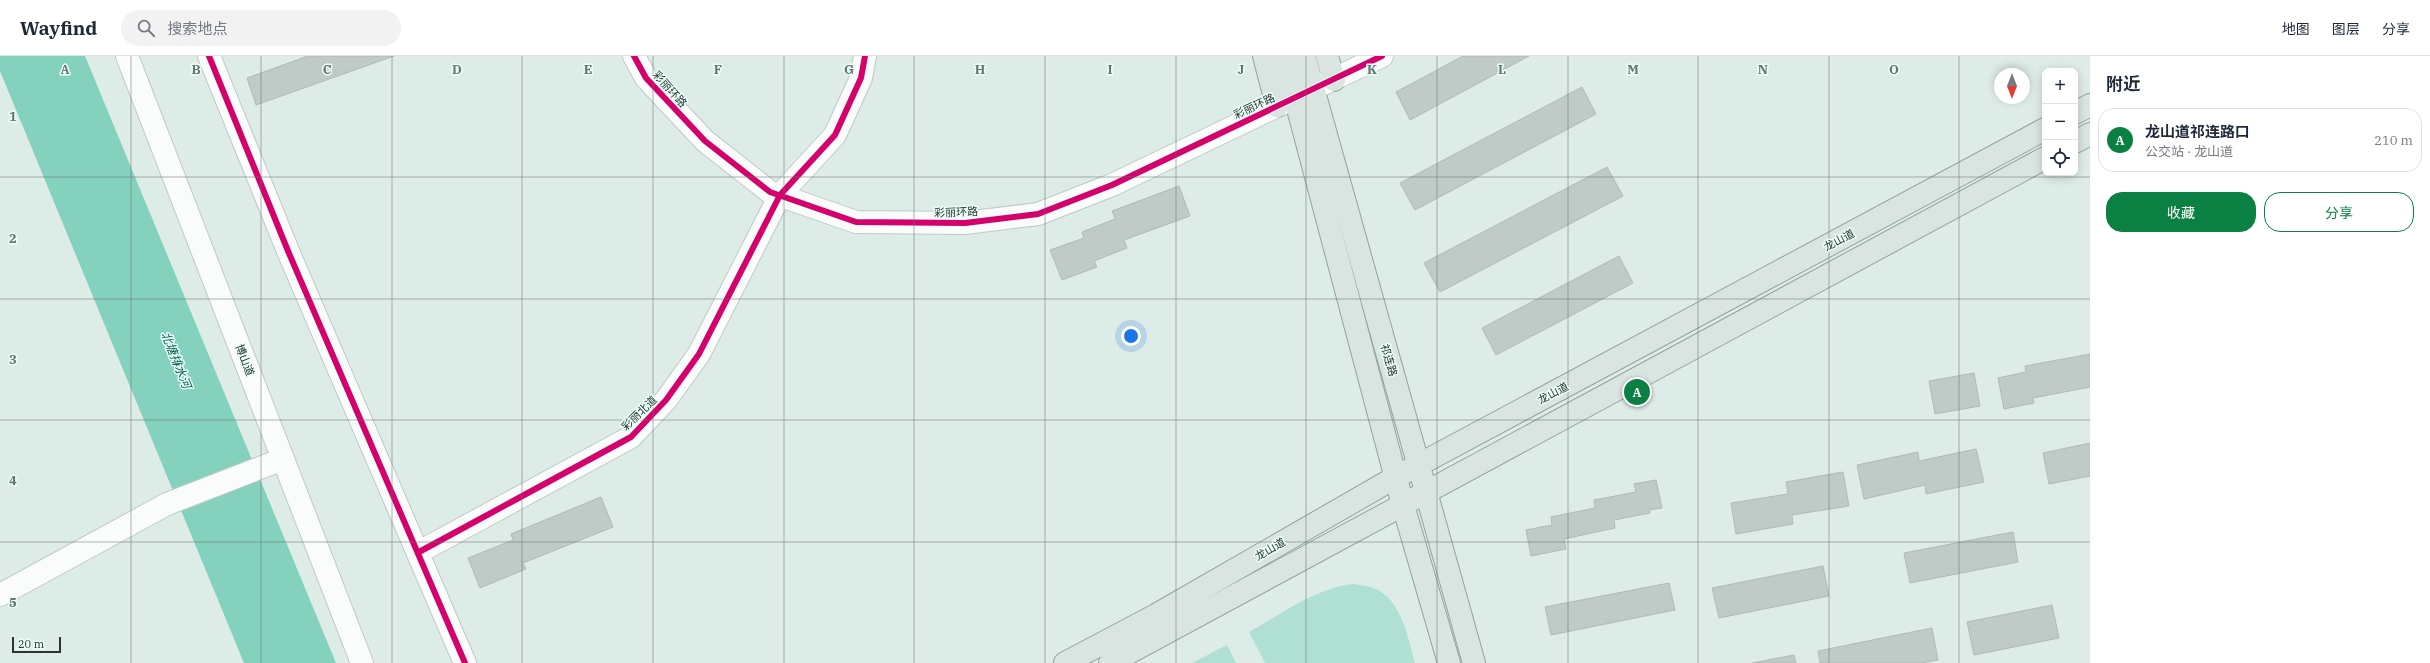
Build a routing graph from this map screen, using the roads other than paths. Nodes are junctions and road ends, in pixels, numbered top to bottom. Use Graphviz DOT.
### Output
graph roads {
  1 [pos="127,56"];
  2 [pos="209,56"];
  3 [pos="634,56"];
  4 [pos="865,56"];
  5 [pos="1264,56"];
  6 [pos="1284,56"];
  7 [pos="1304,56"];
  8 [pos="1327,56"];
  9 [pos="1382,56"];
  10 [pos="1334,80"];
  11 [pos="1295,98"];
  12 [pos="2090,105"];
  13 [pos="2078,111"];
  14 [pos="2042,131"];
  15 [pos="2090,134"];
  16 [pos="2078,140"];
  17 [pos="2042,160"];
  18 [pos="780,196"];
  19 [pos="283,459"];
  20 [pos="1418,465"];
  21 [pos="1396,476"];
  22 [pos="1425,493"];
  23 [pos="1403,505"];
  24 [pos="419,552"];
  25 [pos="0,595"];
  26 [pos="362,663"];
  27 [pos="466,663"];
  28 [pos="1065,663"];
  29 [pos="1110,663"];
  30 [pos="1449,663"];
  31 [pos="1474,663"];
  1 -- 19 [label="street, 博山道"];
  2 -- 24 [label="street"];
  3 -- 18 [label="street, 彩丽环路"];
  4 -- 18 [label="street, 彩丽北道"];
  5 -- 11 [label="main road"];
  6 -- 11 [label="main road, 祁连路"];
  7 -- 11 [label="main road, 祁连路"];
  8 -- 10 [label="main road"];
  9 -- 10 [label="street, 彩丽环路"];
  10 -- 11 [label="street, 彩丽环路"];
  11 -- 18 [label="street, 彩丽环路"];
  11 -- 20 [label="main road, 祁连路"];
  11 -- 21 [label="main road, 祁连路"];
  12 -- 13 [label="main road"];
  14 -- 20 [label="main road, 龙山道"];
  15 -- 16 [label="main road"];
  17 -- 22 [label="main road"];
  18 -- 24 [label="street, 彩丽北道"];
  19 -- 25 [label="street"];
  19 -- 26 [label="street, 博山道"];
  20 -- 21 [label="main road, 龙山道"];
  20 -- 22 [label="main road, 祁连路"];
  21 -- 23 [label="main road, 祁连路"];
  21 -- 28 [label="main road, 龙山道"];
  22 -- 23 [label="main road"];
  22 -- 31 [label="main road, 祁连路"];
  23 -- 29 [label="main road"];
  23 -- 30 [label="main road, 祁连路"];
  24 -- 27 [label="street"];
}
